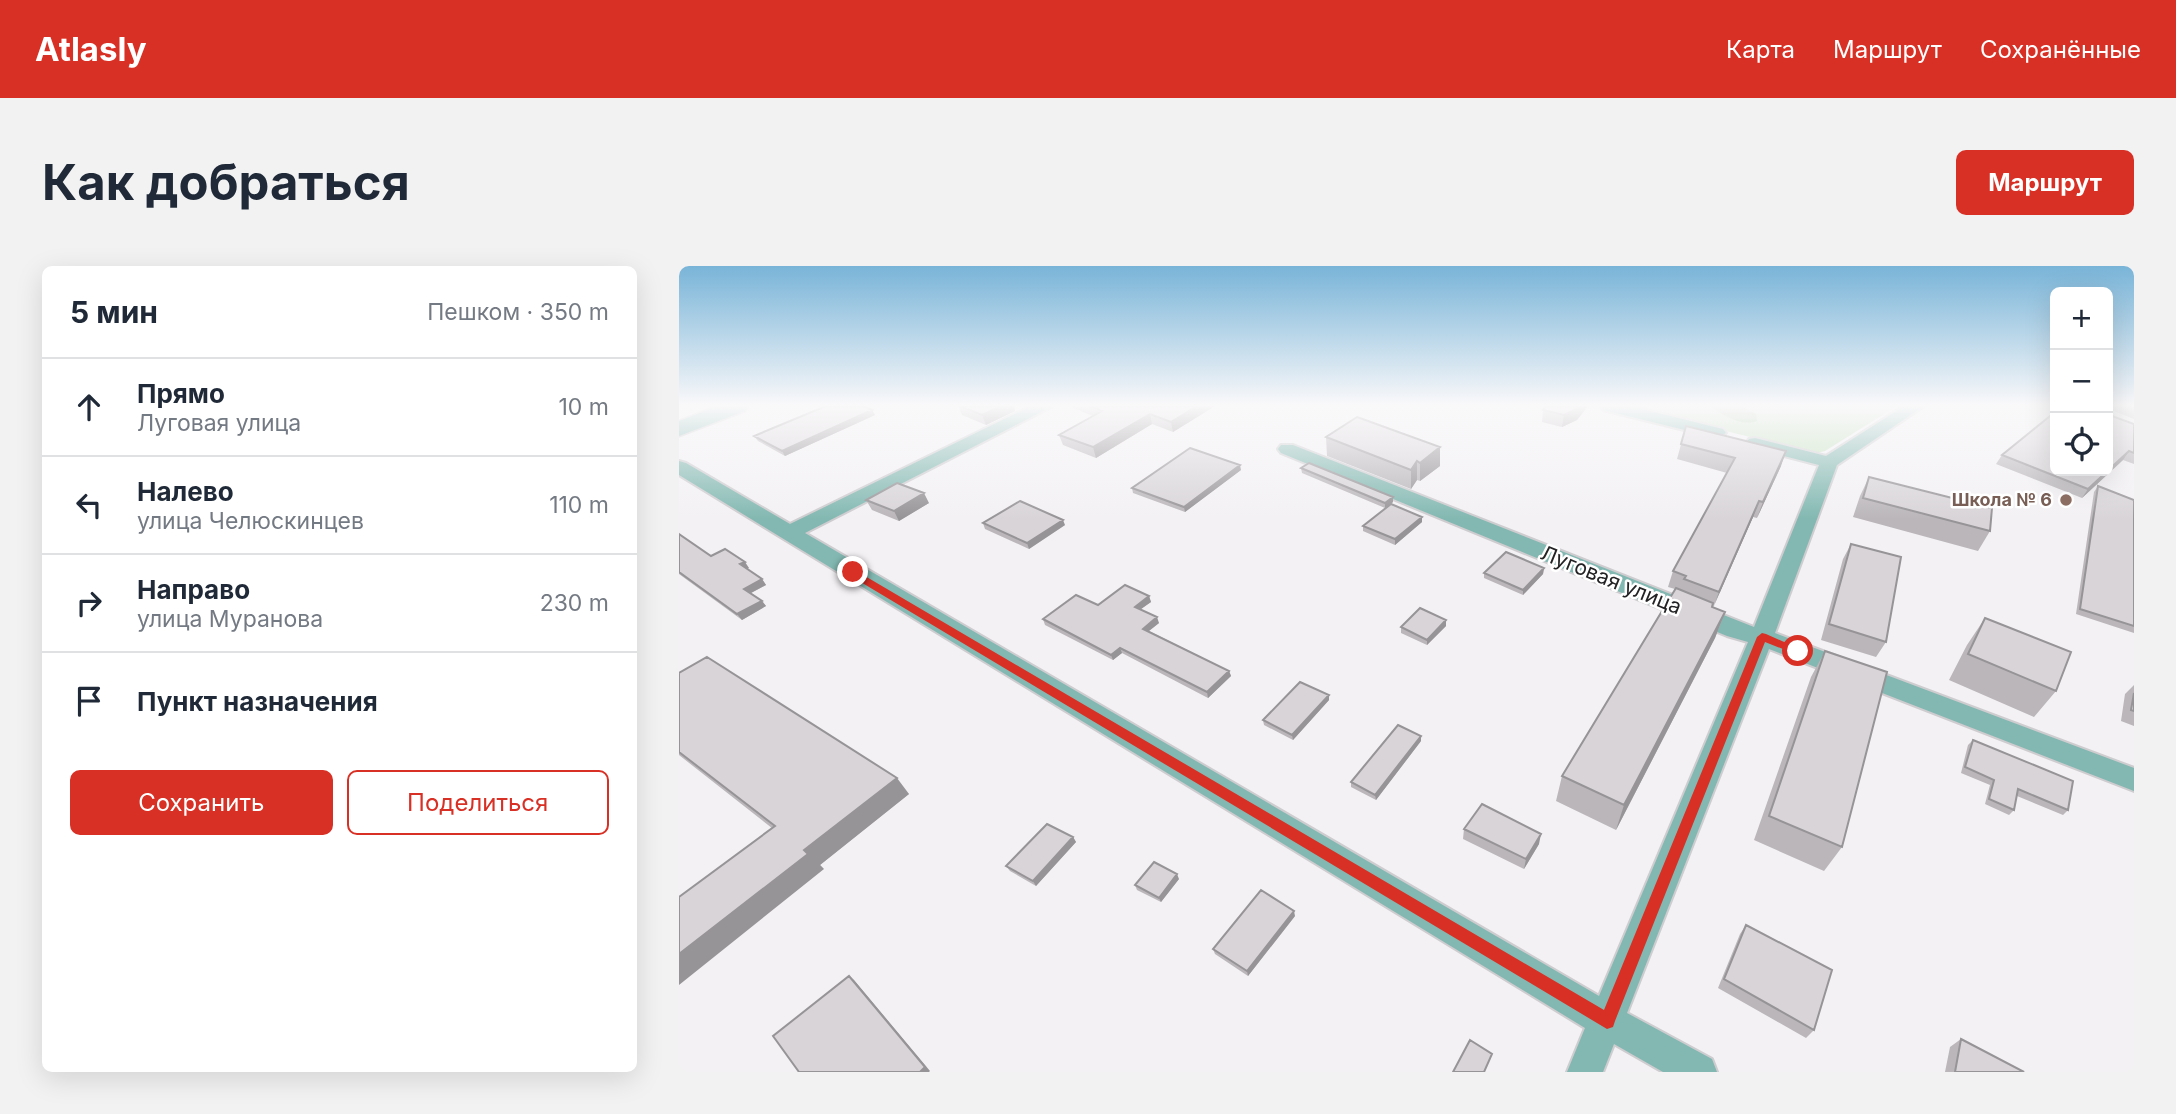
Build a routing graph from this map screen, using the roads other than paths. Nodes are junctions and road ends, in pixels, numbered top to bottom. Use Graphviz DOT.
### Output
graph roads {
  1 [pos="969,444"];
  2 [pos="1760,444"];
  3 [pos="1858,444"];
  4 [pos="1287,449"];
  5 [pos="1829,462"];
  6 [pos="679,467"];
  7 [pos="787,533"];
  8 [pos="1762,637"];
  9 [pos="2134,780"];
  10 [pos="1607,1021"];
  11 [pos="1585,1072"];
  12 [pos="1699,1072"];
  1 -- 7 [label="street"];
  2 -- 5 [label="street"];
  3 -- 5 [label="street"];
  4 -- 8 [label="street, Луговая улица"];
  5 -- 8 [label="street"];
  6 -- 7 [label="street"];
  7 -- 10 [label="street"];
  8 -- 9 [label="street, Луговая улица"];
  8 -- 10 [label="street"];
  10 -- 11 [label="street"];
  10 -- 12 [label="street"];
}
